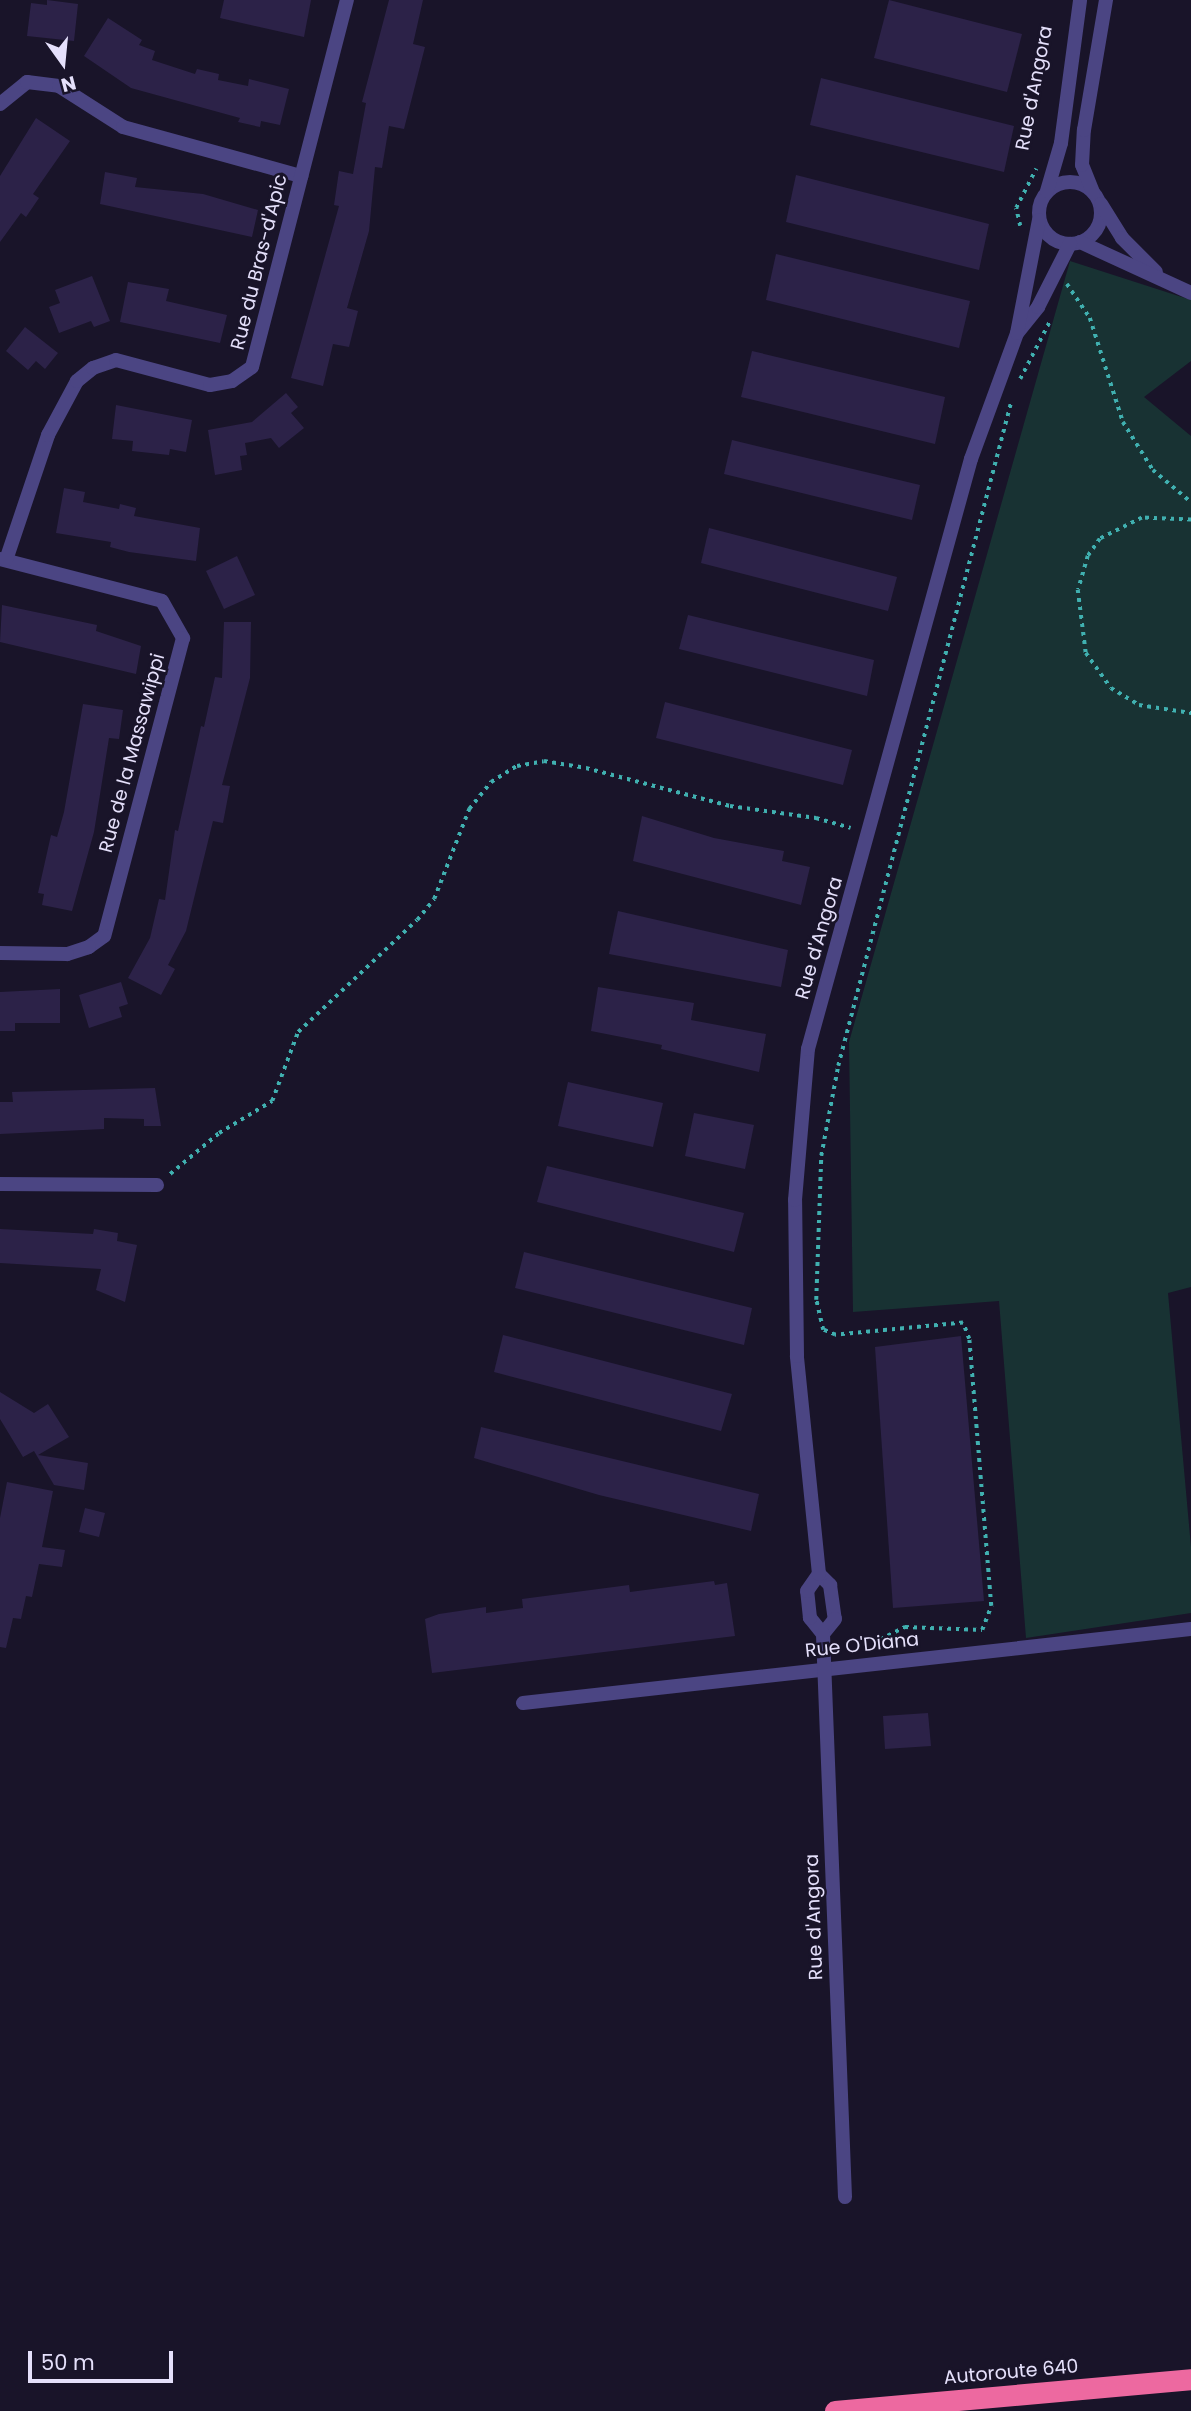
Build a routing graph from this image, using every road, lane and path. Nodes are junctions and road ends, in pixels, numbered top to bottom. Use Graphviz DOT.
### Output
graph roads {
  1 [pos="347,0"];
  2 [pos="1080,0"];
  3 [pos="1106,0"];
  4 [pos="0,103"];
  5 [pos="1043,158"];
  6 [pos="301,176"];
  7 [pos="1047,191"];
  8 [pos="1096,196"];
  9 [pos="1039,220"];
  10 [pos="1021,231"];
  11 [pos="1075,243"];
  12 [pos="1159,275"];
  13 [pos="1191,293"];
  14 [pos="1063,296"];
  15 [pos="1052,318"];
  16 [pos="1017,333"];
  17 [pos="1016,385"];
  18 [pos="1013,396"];
  19 [pos="1191,502"];
  20 [pos="1191,520"];
  21 [pos="3,559"];
  22 [pos="1191,713"];
  23 [pos="853,828"];
  24 [pos="0,953"];
  25 [pos="0,1184"];
  26 [pos="157,1185"];
  27 [pos="819,1574"];
  28 [pos="1191,1629"];
  29 [pos="822,1634"];
  30 [pos="859,1650"];
  31 [pos="823,1669"];
  32 [pos="531,1700"];
  33 [pos="845,2197"];
  34 [pos="1191,2379"];
  35 [pos="835,2411"];
  1 -- 6 [label="street, Rue du Bras-d'Apic"];
  2 -- 7 [label="street, Rue d'Angora"];
  3 -- 8 [label="street"];
  4 -- 6 [label="street"];
  5 -- 10 [label="path, Rue d'Angora"];
  6 -- 21 [label="street, Rue du Bras-d'Apic"];
  7 -- 8 [label="street"];
  7 -- 9 [label="street"];
  8 -- 11 [label="street"];
  8 -- 12 [label="street"];
  9 -- 11 [label="street"];
  9 -- 16 [label="street, Rue d'Angora"];
  11 -- 12 [label="street"];
  11 -- 16 [label="street, Rue d'Angora"];
  12 -- 13 [label="street"];
  14 -- 19 [label="path"];
  15 -- 17 [label="path"];
  16 -- 27 [label="street, Rue d'Angora"];
  18 -- 30 [label="path"];
  20 -- 22 [label="path"];
  21 -- 24 [label="street, Rue de la Massawippi"];
  23 -- 26 [label="path"];
  25 -- 26 [label="street"];
  27 -- 29 [label="street, Rue d'Angora"];
  27 -- 29 [label="street, Rue d'Angora"];
  28 -- 31 [label="street, Rue O'Diana"];
  29 -- 31 [label="street, Rue d'Angora"];
  31 -- 32 [label="street, Rue O'Diana"];
  31 -- 33 [label="street, Rue d'Angora"];
  34 -- 35 [label="highway, Autoroute 640"];
}
